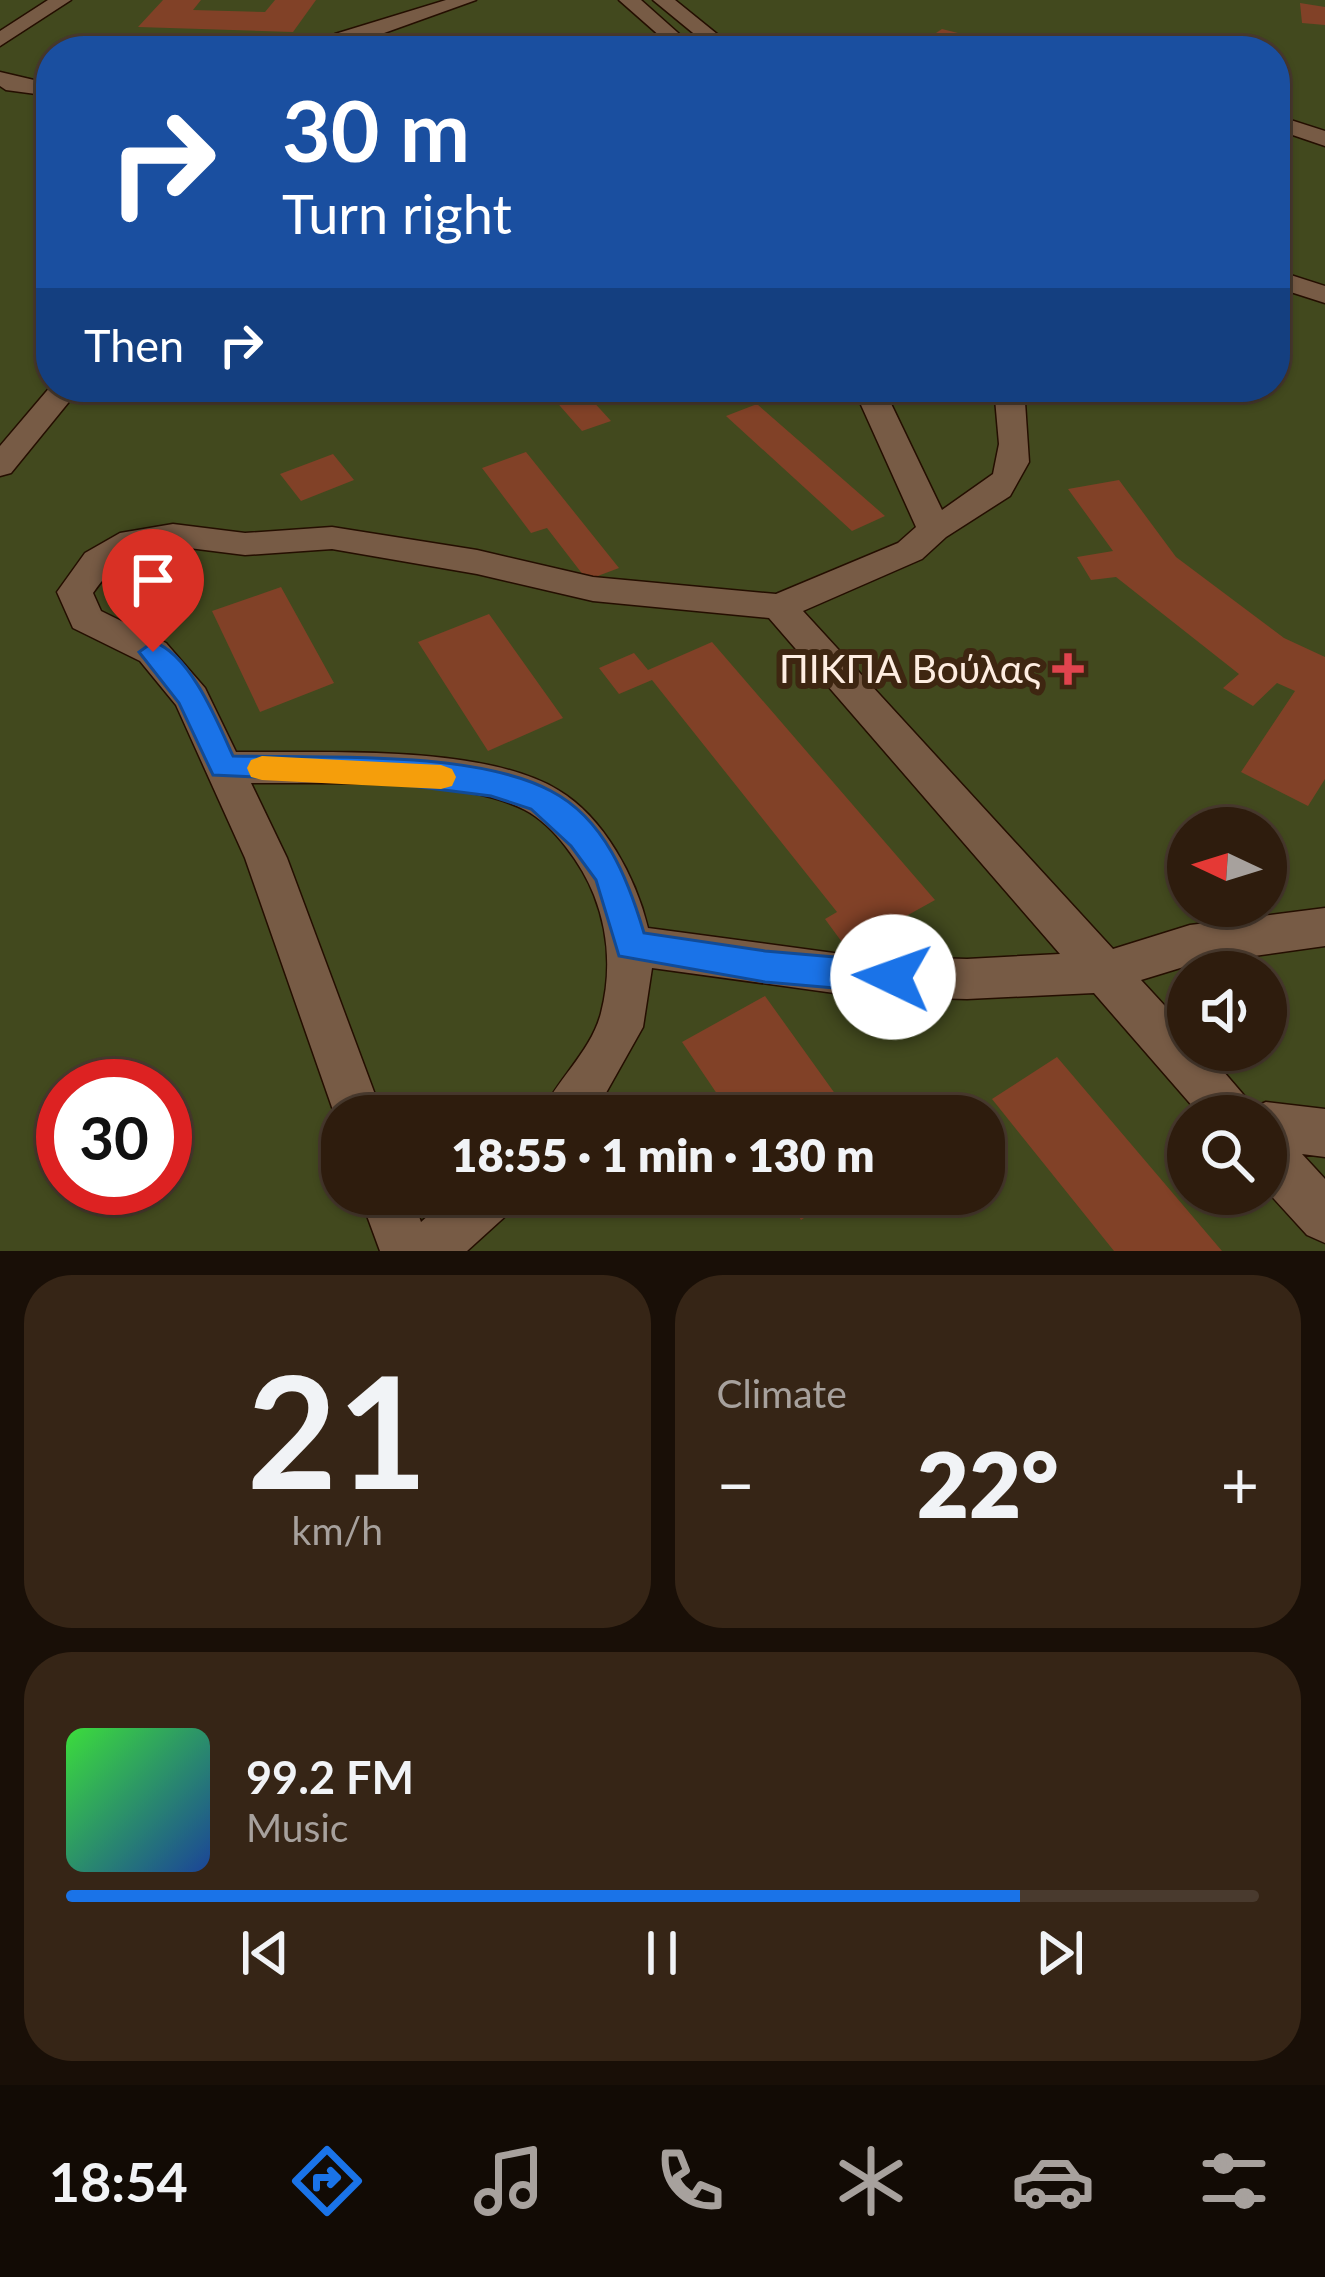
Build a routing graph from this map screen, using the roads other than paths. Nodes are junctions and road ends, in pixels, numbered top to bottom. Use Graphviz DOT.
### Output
graph roads {
  1 [pos="61,0"];
  2 [pos="466,0"];
  3 [pos="629,0"];
  4 [pos="664,0"];
  5 [pos="351,36"];
  6 [pos="671,36"];
  7 [pos="709,36"];
  8 [pos="0,40"];
  9 [pos="0,78"];
  10 [pos="36,88"];
  11 [pos="1290,127"];
  12 [pos="1325,139"];
  13 [pos="1290,283"];
  14 [pos="1325,295"];
  15 [pos="53,402"];
  16 [pos="875,402"];
  17 [pos="1011,402"];
  18 [pos="0,466"];
  19 [pos="934,529"];
  20 [pos="779,607"];
  21 [pos="224,767"];
  22 [pos="1325,927"];
  23 [pos="631,946"];
  24 [pos="1102,972"];
  25 [pos="351,1095"];
  26 [pos="577,1095"];
  27 [pos="1213,1095"];
  28 [pos="1287,1128"];
  29 [pos="1325,1133"];
  30 [pos="1287,1176"];
  31 [pos="393,1215"];
  32 [pos="468,1215"];
  33 [pos="1325,1217"];
  34 [pos="406,1251"];
  35 [pos="428,1251"];
  1 -- 8 [label="street"];
  2 -- 5 [label="street"];
  3 -- 6 [label="street"];
  4 -- 7 [label="street"];
  9 -- 10 [label="street"];
  11 -- 12 [label="street"];
  13 -- 14 [label="street"];
  15 -- 18 [label="street"];
  16 -- 19 [label="street"];
  17 -- 19 [label="street"];
  19 -- 20 [label="street"];
  20 -- 21 [label="street"];
  20 -- 24 [label="street"];
  21 -- 23 [label="street"];
  21 -- 25 [label="street"];
  22 -- 24 [label="street"];
  23 -- 24 [label="street"];
  23 -- 26 [label="street"];
  24 -- 27 [label="street"];
  28 -- 29 [label="street"];
  30 -- 33 [label="street"];
  31 -- 34 [label="street"];
  32 -- 35 [label="street"];
}
